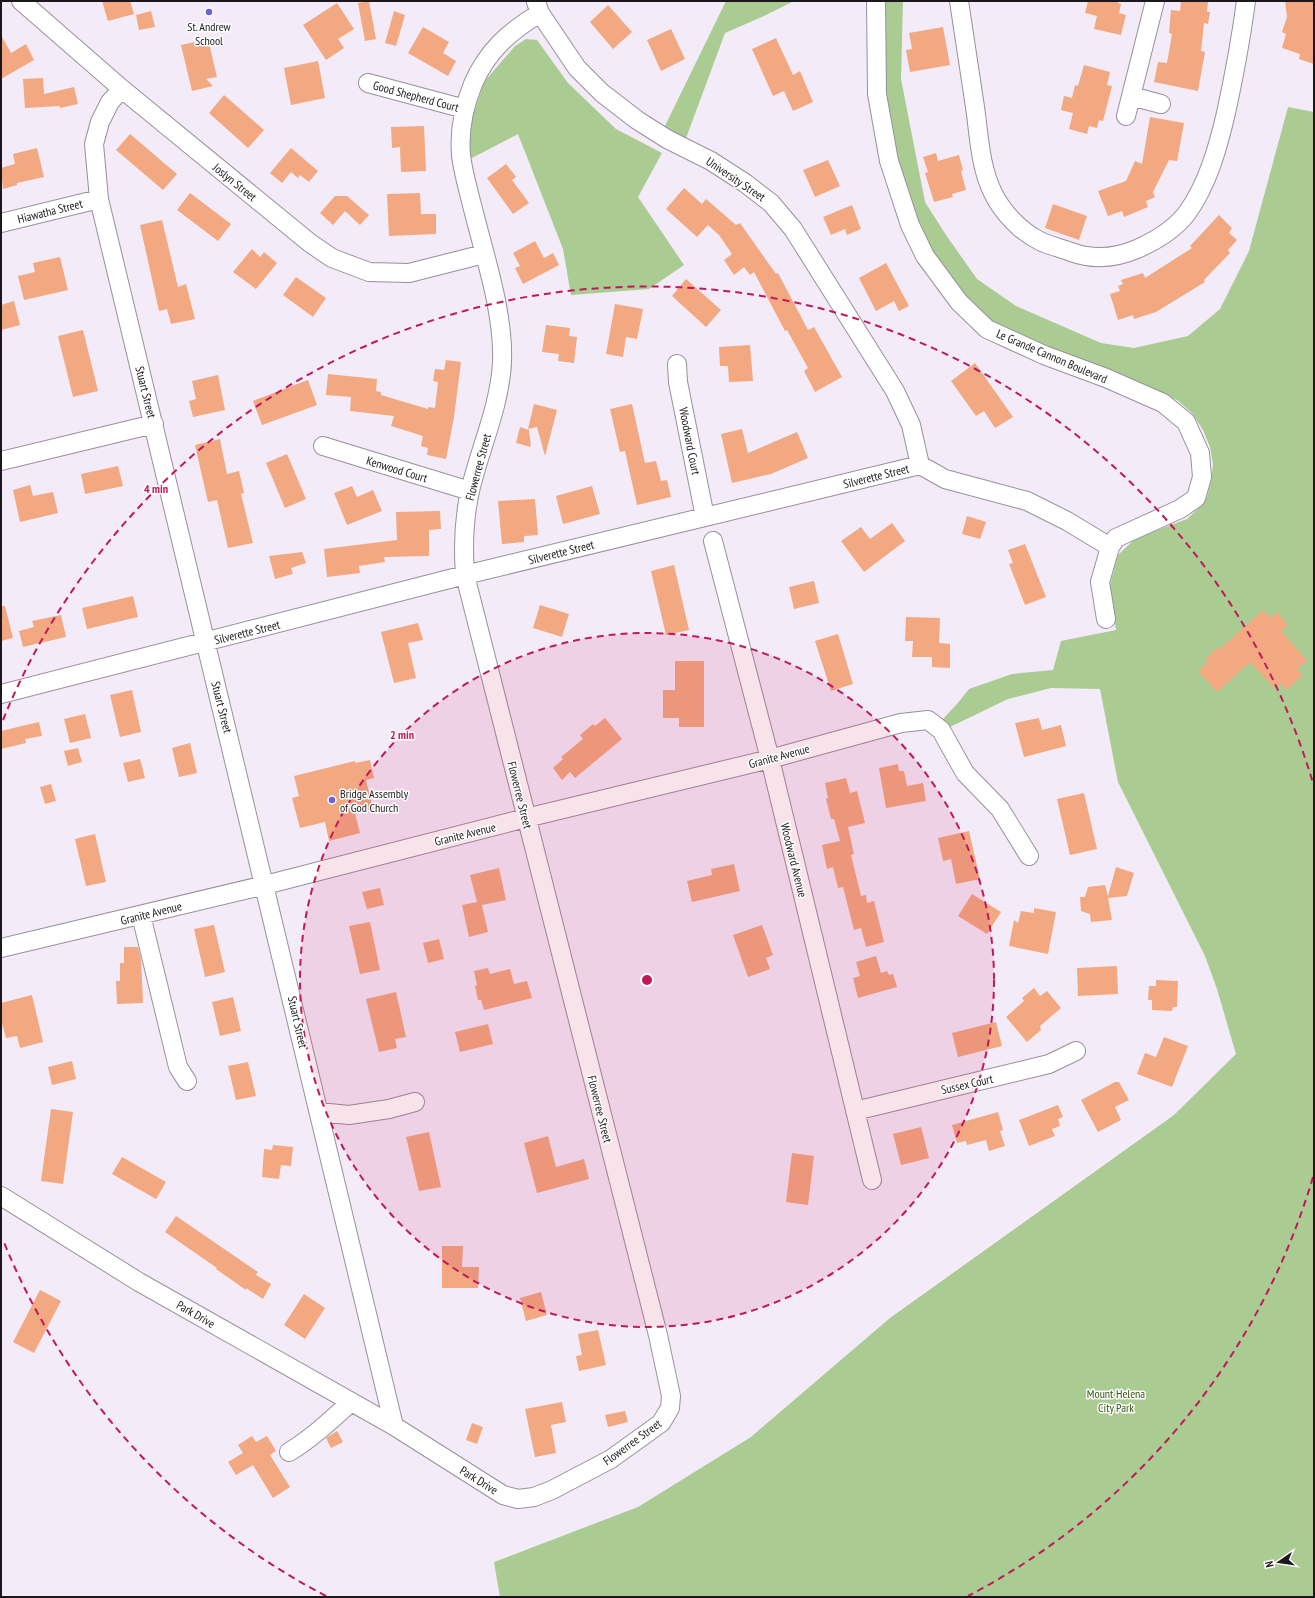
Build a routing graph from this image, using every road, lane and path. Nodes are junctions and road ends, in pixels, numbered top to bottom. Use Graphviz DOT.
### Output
graph roads {
  1 [pos="21,1"];
  2 [pos="876,1"];
  3 [pos="958,1"];
  4 [pos="1155,1"];
  5 [pos="1246,1"];
  6 [pos="538,7"];
  7 [pos="368,84"];
  8 [pos="122,89"];
  9 [pos="1131,96"];
  10 [pos="1161,104"];
  11 [pos="465,109"];
  12 [pos="1126,116"];
  13 [pos="99,199"];
  14 [pos="1,223"];
  15 [pos="484,254"];
  16 [pos="677,364"];
  17 [pos="154,424"];
  18 [pos="323,446"];
  19 [pos="1,461"];
  20 [pos="920,465"];
  21 [pos="470,491"];
  22 [pos="705,517"];
  23 [pos="713,541"];
  24 [pos="1110,547"];
  25 [pos="465,575"];
  26 [pos="1106,619"];
  27 [pos="207,642"];
  28 [pos="1,694"];
  29 [pos="770,759"];
  30 [pos="526,818"];
  31 [pos="1029,856"];
  32 [pos="265,885"];
  33 [pos="141,915"];
  34 [pos="1,948"];
  35 [pos="1076,1051"];
  36 [pos="187,1081"];
  37 [pos="415,1102"];
  38 [pos="855,1111"];
  39 [pos="319,1112"];
  40 [pos="872,1180"];
  41 [pos="1,1196"];
  42 [pos="351,1402"];
  43 [pos="394,1426"];
  44 [pos="289,1452"];
  45 [pos="503,1495"];
  1 -- 8 [label="street, Joslyn Street"];
  2 -- 24 [label="street, Le Grande Cannon Boulevard"];
  3 -- 5 [label="street"];
  4 -- 9 [label="street"];
  6 -- 11 [label="street, Flowerree Street"];
  6 -- 20 [label="street, University Street"];
  7 -- 11 [label="street, Good Shepherd Court"];
  8 -- 13 [label="street, Stuart Street"];
  8 -- 15 [label="street, Joslyn Street"];
  9 -- 10 [label="street"];
  9 -- 12 [label="street"];
  11 -- 15 [label="street, Flowerree Street"];
  13 -- 14 [label="street, Hiawatha Street"];
  13 -- 17 [label="street, Stuart Street"];
  15 -- 21 [label="street, Flowerree Street"];
  16 -- 22 [label="street, Woodward Court"];
  17 -- 19 [label="street"];
  17 -- 27 [label="street, Stuart Street"];
  18 -- 21 [label="street, Kenwood Court"];
  20 -- 22 [label="street, Silverette Street"];
  20 -- 24 [label="street, Silverette Street"];
  21 -- 25 [label="street, Flowerree Street"];
  22 -- 25 [label="street, Silverette Street"];
  23 -- 29 [label="street, Woodward Avenue"];
  24 -- 26 [label="street"];
  25 -- 27 [label="street, Silverette Street"];
  25 -- 30 [label="street, Flowerree Street"];
  27 -- 28 [label="street, Silverette Street"];
  27 -- 32 [label="street, Stuart Street"];
  29 -- 30 [label="street, Granite Avenue"];
  29 -- 31 [label="street, Granite Avenue"];
  29 -- 38 [label="street, Woodward Avenue"];
  30 -- 32 [label="street, Granite Avenue"];
  30 -- 45 [label="street, Flowerree Street"];
  32 -- 33 [label="street, Granite Avenue"];
  32 -- 39 [label="street, Stuart Street"];
  33 -- 34 [label="street, Granite Avenue"];
  33 -- 36 [label="street"];
  35 -- 38 [label="street, Sussex Court"];
  37 -- 39 [label="street"];
  38 -- 40 [label="street, Woodward Avenue"];
  39 -- 43 [label="street, Stuart Street"];
  41 -- 42 [label="street, Park Drive"];
  42 -- 43 [label="street, Park Drive"];
  42 -- 44 [label="street"];
  43 -- 45 [label="street, Park Drive"];
}
